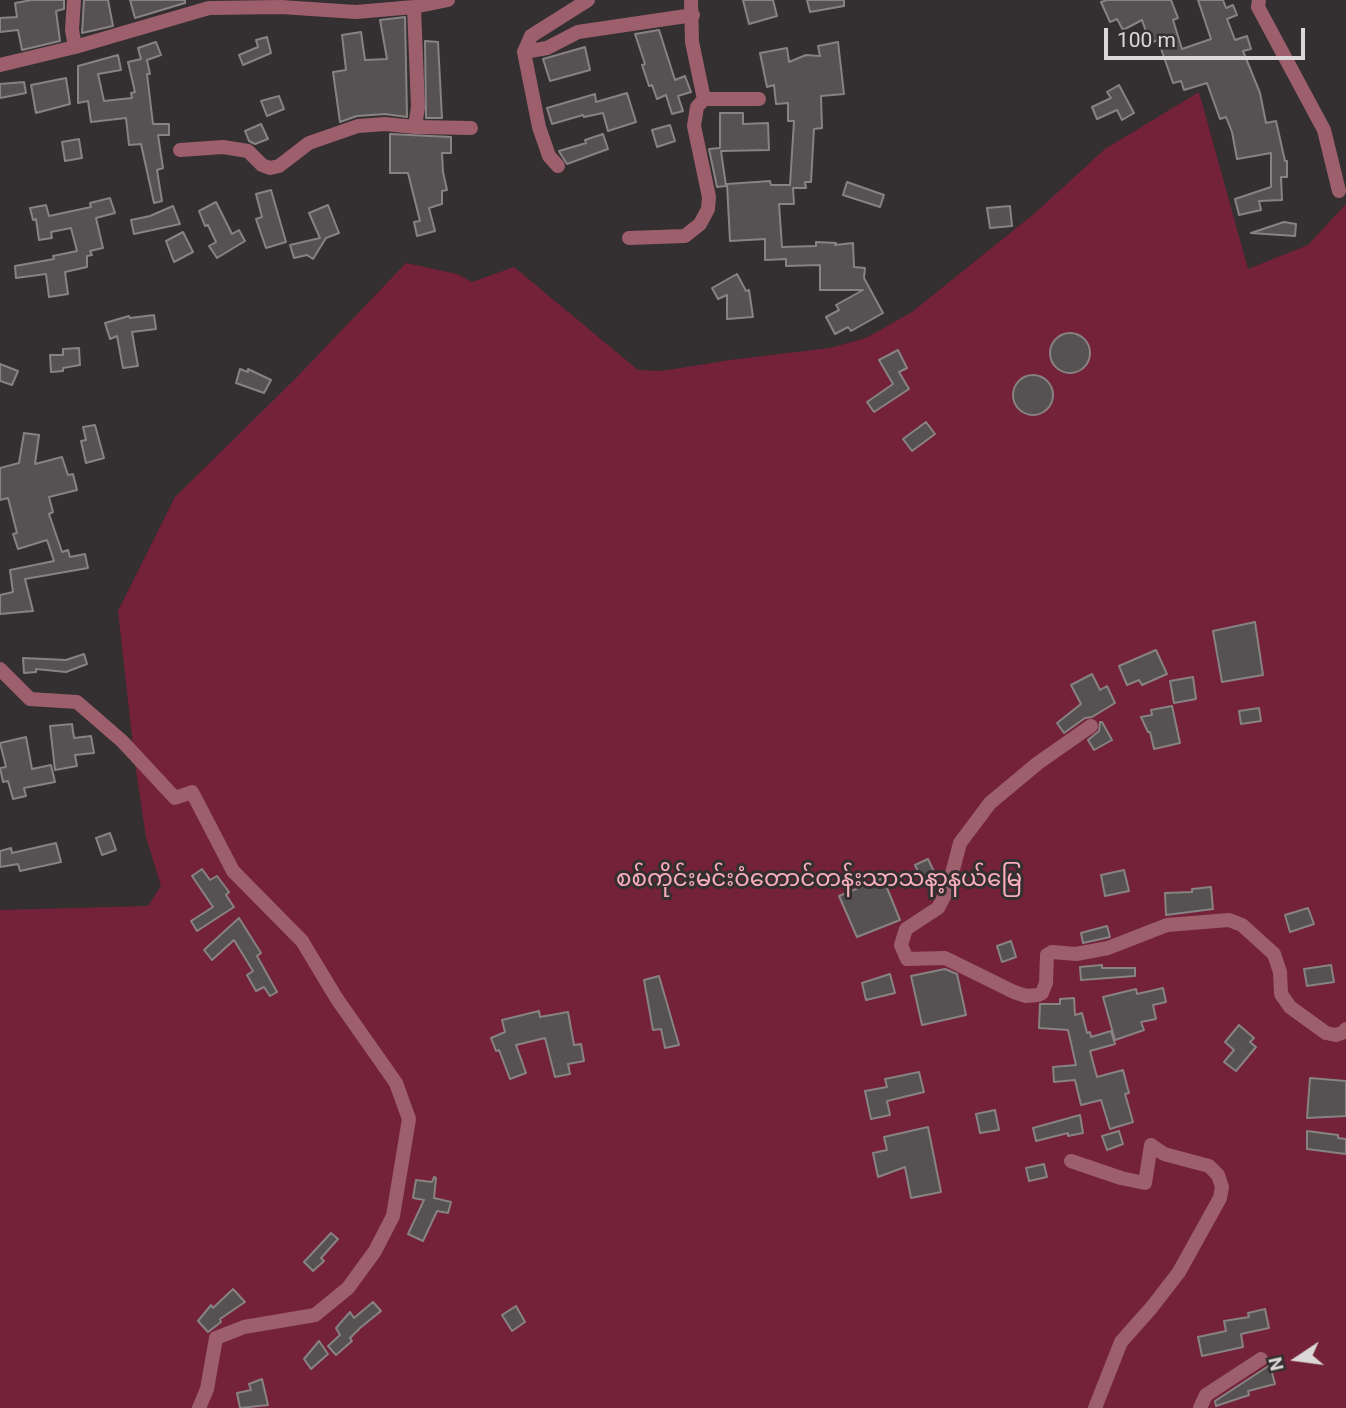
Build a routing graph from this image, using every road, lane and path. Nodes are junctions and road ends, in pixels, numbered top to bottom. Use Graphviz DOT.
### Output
graph roads {
  1 [pos="74,0"];
  2 [pos="448,0"];
  3 [pos="588,0"];
  4 [pos="691,0"];
  5 [pos="1259,0"];
  6 [pos="209,4"];
  7 [pos="414,7"];
  8 [pos="693,16"];
  9 [pos="75,47"];
  10 [pos="524,51"];
  11 [pos="0,65"];
  12 [pos="704,99"];
  13 [pos="759,99"];
  14 [pos="415,127"];
  15 [pos="471,128"];
  16 [pos="180,150"];
  17 [pos="558,166"];
  18 [pos="1339,191"];
  19 [pos="629,238"];
  20 [pos="0,669"];
  21 [pos="1091,726"];
  22 [pos="1346,1029"];
  23 [pos="1071,1161"];
  24 [pos="1261,1359"];
  25 [pos="199,1408"];
  26 [pos="1095,1408"];
  27 [pos="1200,1408"];
  1 -- 9 [label="street"];
  2 -- 7 [label="street"];
  3 -- 10 [label="street"];
  4 -- 8 [label="street"];
  5 -- 18 [label="street"];
  6 -- 7 [label="street"];
  6 -- 9 [label="street"];
  7 -- 14 [label="street"];
  8 -- 10 [label="street"];
  8 -- 12 [label="street"];
  9 -- 11 [label="street"];
  10 -- 17 [label="street"];
  12 -- 13 [label="street"];
  12 -- 19 [label="street"];
  14 -- 15 [label="street"];
  14 -- 16 [label="street"];
  20 -- 25 [label="street"];
  21 -- 22 [label="street"];
  23 -- 26 [label="street"];
  24 -- 27 [label="street"];
}
